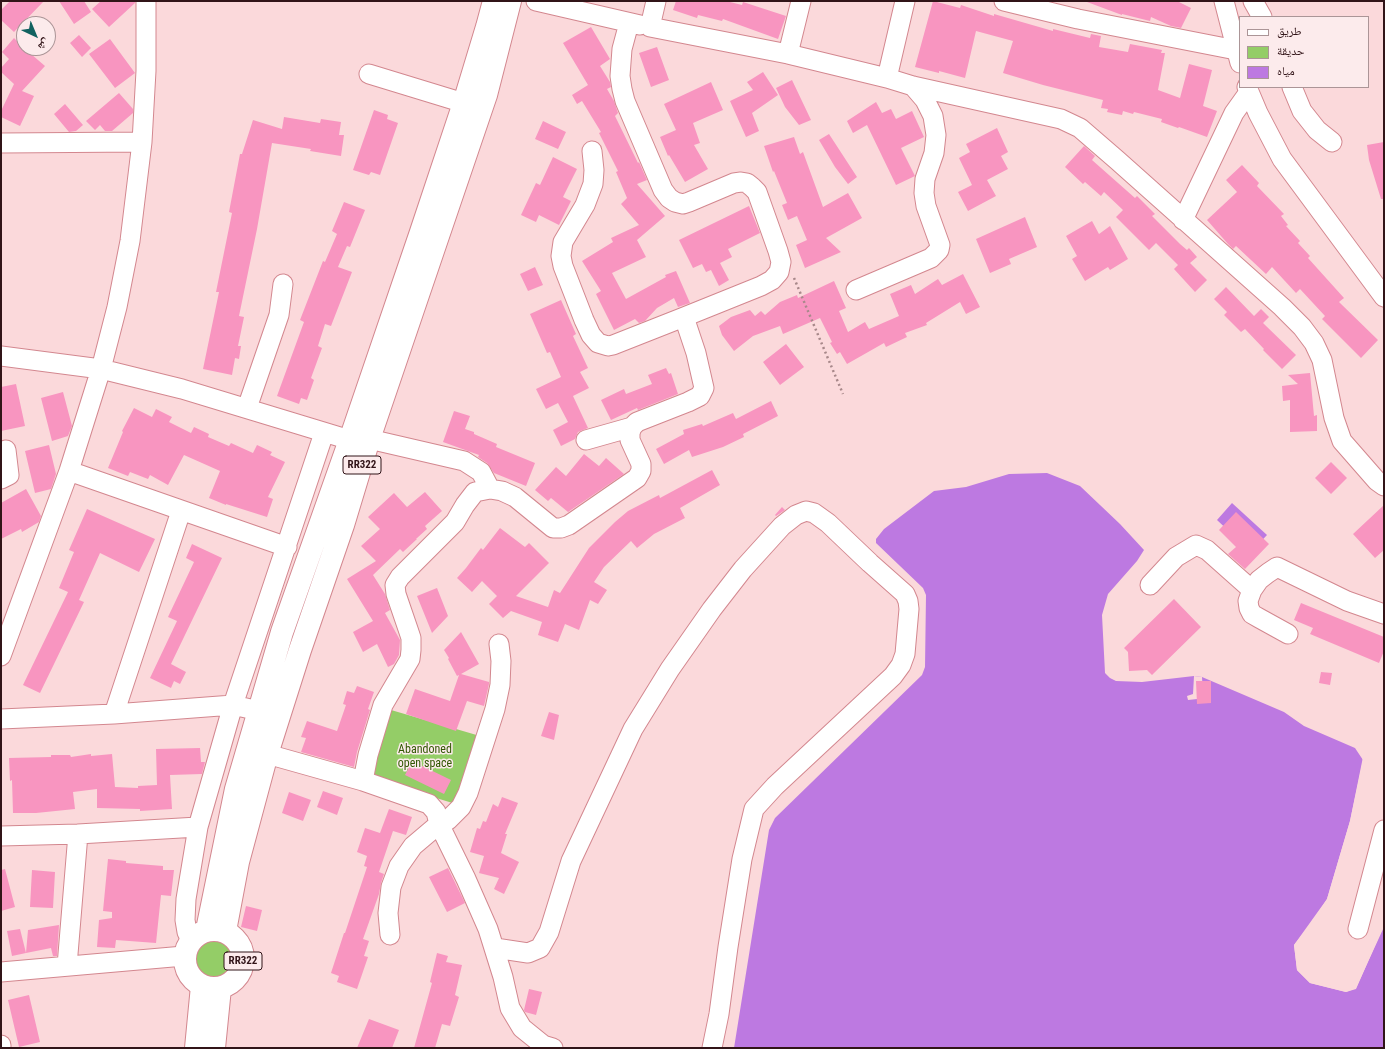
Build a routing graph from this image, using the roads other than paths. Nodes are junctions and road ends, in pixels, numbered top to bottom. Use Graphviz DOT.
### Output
graph roads {
  1 [pos="146,1"];
  2 [pos="494,1"];
  3 [pos="510,1"];
  4 [pos="536,1"];
  5 [pos="656,1"];
  6 [pos="801,1"];
  7 [pos="905,1"];
  8 [pos="1004,1"];
  9 [pos="1224,1"];
  10 [pos="1253,1"];
  11 [pos="1261,16"];
  12 [pos="629,23"];
  13 [pos="650,27"];
  14 [pos="788,54"];
  15 [pos="1238,56"];
  16 [pos="369,74"];
  17 [pos="887,78"];
  18 [pos="913,86"];
  19 [pos="1292,88"];
  20 [pos="1248,89"];
  21 [pos="464,103"];
  22 [pos="142,142"];
  23 [pos="1332,142"];
  24 [pos="1,143"];
  25 [pos="592,151"];
  26 [pos="1183,220"];
  27 [pos="283,284"];
  28 [pos="856,290"];
  29 [pos="1384,297"];
  30 [pos="684,318"];
  31 [pos="1,356"];
  32 [pos="101,369"];
  33 [pos="247,408"];
  34 [pos="632,427"];
  35 [pos="324,432"];
  36 [pos="360,439"];
  37 [pos="586,440"];
  38 [pos="6,450"];
  39 [pos="69,471"];
  40 [pos="1,479"];
  41 [pos="1384,486"];
  42 [pos="490,489"];
  43 [pos="181,511"];
  44 [pos="287,547"];
  45 [pos="1150,585"];
  46 [pos="1252,590"];
  47 [pos="1384,614"];
  48 [pos="1288,634"];
  49 [pos="499,644"];
  50 [pos="1,656"];
  51 [pos="233,705"];
  52 [pos="259,711"];
  53 [pos="114,714"];
  54 [pos="1,719"];
  55 [pos="266,754"];
  56 [pos="362,781"];
  57 [pos="439,824"];
  58 [pos="198,827"];
  59 [pos="1384,830"];
  60 [pos="78,834"];
  61 [pos="1,836"];
  62 [pos="1358,929"];
  63 [pos="390,935"];
  64 [pos="202,940"];
  65 [pos="494,948"];
  66 [pos="67,966"];
  67 [pos="1,972"];
  68 [pos="211,987"];
  69 [pos="1,1045"];
  70 [pos="1,1048"];
  71 [pos="196,1048"];
  72 [pos="214,1048"];
  73 [pos="553,1048"];
  74 [pos="712,1048"];
  1 -- 22 [label="street"];
  2 -- 21 [label="main road, RR322"];
  3 -- 36 [label="main road, RR322"];
  4 -- 12 [label="street"];
  5 -- 13 [label="street"];
  6 -- 14 [label="street"];
  7 -- 17 [label="street"];
  8 -- 15 [label="street"];
  9 -- 15 [label="street"];
  10 -- 11 [label="street"];
  12 -- 13 [label="street"];
  12 -- 30 [label="street"];
  13 -- 14 [label="street"];
  14 -- 17 [label="street"];
  16 -- 21 [label="street"];
  17 -- 18 [label="street"];
  18 -- 26 [label="street"];
  18 -- 28 [label="street"];
  19 -- 23 [label="street"];
  20 -- 26 [label="street"];
  20 -- 29 [label="street"];
  21 -- 36 [label="main road, RR322"];
  22 -- 24 [label="street"];
  22 -- 32 [label="street"];
  25 -- 30 [label="street"];
  26 -- 41 [label="street"];
  27 -- 33 [label="street"];
  30 -- 34 [label="street"];
  31 -- 32 [label="street"];
  32 -- 33 [label="street"];
  32 -- 39 [label="street"];
  33 -- 35 [label="street"];
  34 -- 37 [label="street"];
  34 -- 42 [label="street"];
  35 -- 36 [label="street"];
  35 -- 44 [label="street"];
  36 -- 42 [label="street"];
  36 -- 52 [label="main road, RR322"];
  36 -- 55 [label="main road, RR322"];
  38 -- 40 [label="street"];
  39 -- 43 [label="street"];
  39 -- 50 [label="street"];
  42 -- 56 [label="street"];
  43 -- 44 [label="street"];
  43 -- 53 [label="street"];
  44 -- 51 [label="street"];
  45 -- 46 [label="street"];
  46 -- 47 [label="street"];
  46 -- 48 [label="street"];
  49 -- 57 [label="street"];
  51 -- 52 [label="street"];
  51 -- 53 [label="street"];
  51 -- 58 [label="street"];
  52 -- 64 [label="main road, RR322"];
  53 -- 54 [label="street"];
  55 -- 56 [label="street"];
  55 -- 64 [label="main road, RR322"];
  56 -- 57 [label="street"];
  57 -- 63 [label="street"];
  57 -- 65 [label="street"];
  58 -- 60 [label="street"];
  58 -- 64 [label="street"];
  59 -- 62 [label="street"];
  60 -- 61 [label="street"];
  60 -- 66 [label="street"];
  64 -- 66 [label="street"];
  64 -- 68 [label="main road, RR322"];
  64 -- 68 [label="main road, RR322"];
  65 -- 73 [label="street"];
  65 -- 74 [label="street"];
  66 -- 67 [label="street"];
  68 -- 71 [label="main road"];
  68 -- 72 [label="main road"];
  69 -- 70 [label="street"];
}
